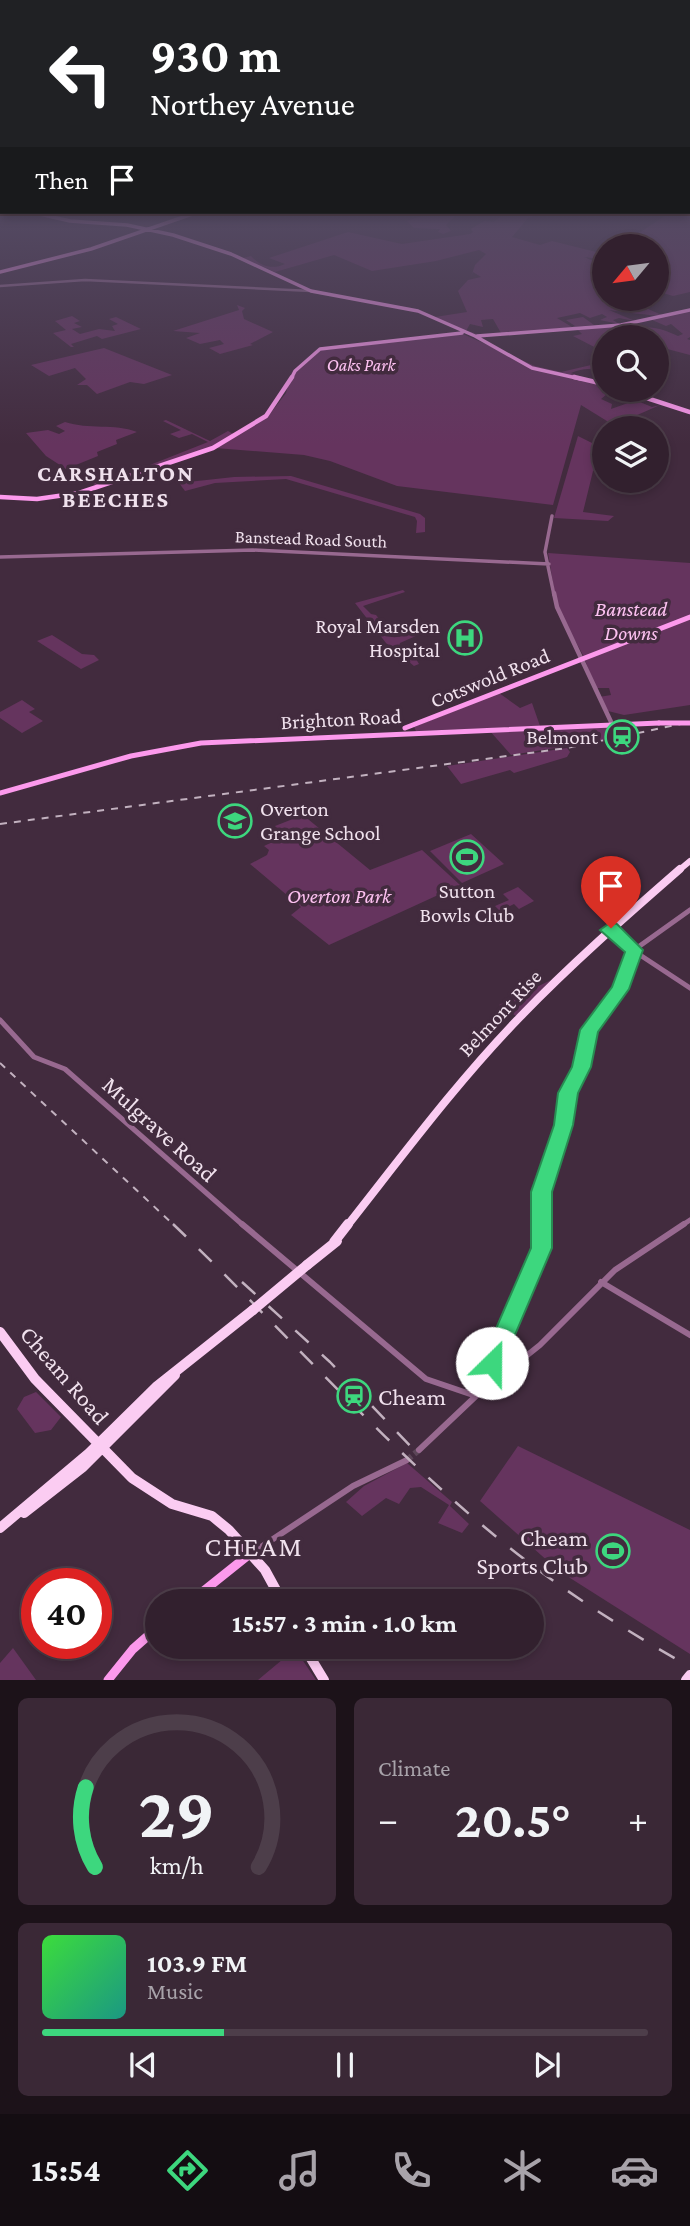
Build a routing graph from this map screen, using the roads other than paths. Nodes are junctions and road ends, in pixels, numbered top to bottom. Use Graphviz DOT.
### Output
graph roads {
  1 [pos="258,288"];
  2 [pos="306,288"];
  3 [pos="312,291"];
  4 [pos="690,310"];
  5 [pos="464,333"];
  6 [pos="475,336"];
  7 [pos="592,381"];
  8 [pos="659,402"];
  9 [pos="690,412"];
  10 [pos="0,498"];
  11 [pos="552,516"];
  12 [pos="0,557"];
  13 [pos="549,564"];
  14 [pos="690,617"];
  15 [pos="580,658"];
  16 [pos="690,723"];
  17 [pos="612,724"];
  18 [pos="411,729"];
  19 [pos="328,736"];
  20 [pos="318,742"];
  21 [pos="0,793"];
  22 [pos="690,861"];
  23 [pos="690,910"];
  24 [pos="611,930"];
  25 [pos="634,950"];
  26 [pos="690,988"];
  27 [pos="0,1020"];
  28 [pos="690,1220"];
  29 [pos="601,1282"];
  30 [pos="0,1332"];
  31 [pos="690,1335"];
  32 [pos="499,1377"];
  33 [pos="479,1394"];
  34 [pos="101,1447"];
  35 [pos="419,1450"];
  36 [pos="407,1460"];
  37 [pos="4,1525"];
  38 [pos="251,1553"];
  39 [pos="206,1589"];
  40 [pos="276,1589"];
  41 [pos="145,1640"];
  42 [pos="311,1659"];
  43 [pos="690,1675"];
  44 [pos="108,1680"];
  45 [pos="324,1680"];
  46 [pos="686,1680"];
  1 -- 3 [label="street"];
  2 -- 3 [label="main road"];
  3 -- 5 [label="main road"];
  4 -- 6 [label="main road"];
  5 -- 6 [label="main road"];
  5 -- 10 [label="main road"];
  6 -- 7 [label="main road"];
  8 -- 9 [label="main road"];
  11 -- 13 [label="street"];
  12 -- 13 [label="street, Banstead Road South"];
  13 -- 15 [label="street"];
  14 -- 15 [label="main road, Cotswold Road"];
  15 -- 17 [label="street"];
  15 -- 18 [label="main road, Cotswold Road"];
  16 -- 17 [label="main road, Brighton Road, bridge"];
  17 -- 18 [label="main road, Brighton Road"];
  18 -- 19 [label="main road, Brighton Road"];
  19 -- 20 [label="main road"];
  19 -- 21 [label="main road, Brighton Road"];
  22 -- 24 [label="highway, Belmont Rise"];
  23 -- 25 [label="street"];
  24 -- 25 [label="street"];
  24 -- 34 [label="highway, Belmont Rise, bridge"];
  25 -- 26 [label="street"];
  25 -- 32 [label="street"];
  27 -- 33 [label="street, Mulgrave Road"];
  28 -- 29 [label="street"];
  29 -- 31 [label="street"];
  29 -- 32 [label="street"];
  30 -- 34 [label="highway, Cheam Road"];
  32 -- 33 [label="street"];
  33 -- 35 [label="street"];
  34 -- 37 [label="highway, Belmont Rise"];
  34 -- 38 [label="highway, Cheam Road"];
  36 -- 38 [label="street"];
  38 -- 39 [label="main road"];
  38 -- 40 [label="highway, Cheam Road"];
  41 -- 44 [label="main road"];
  42 -- 45 [label="highway"];
  43 -- 46 [label="highway"];
}
